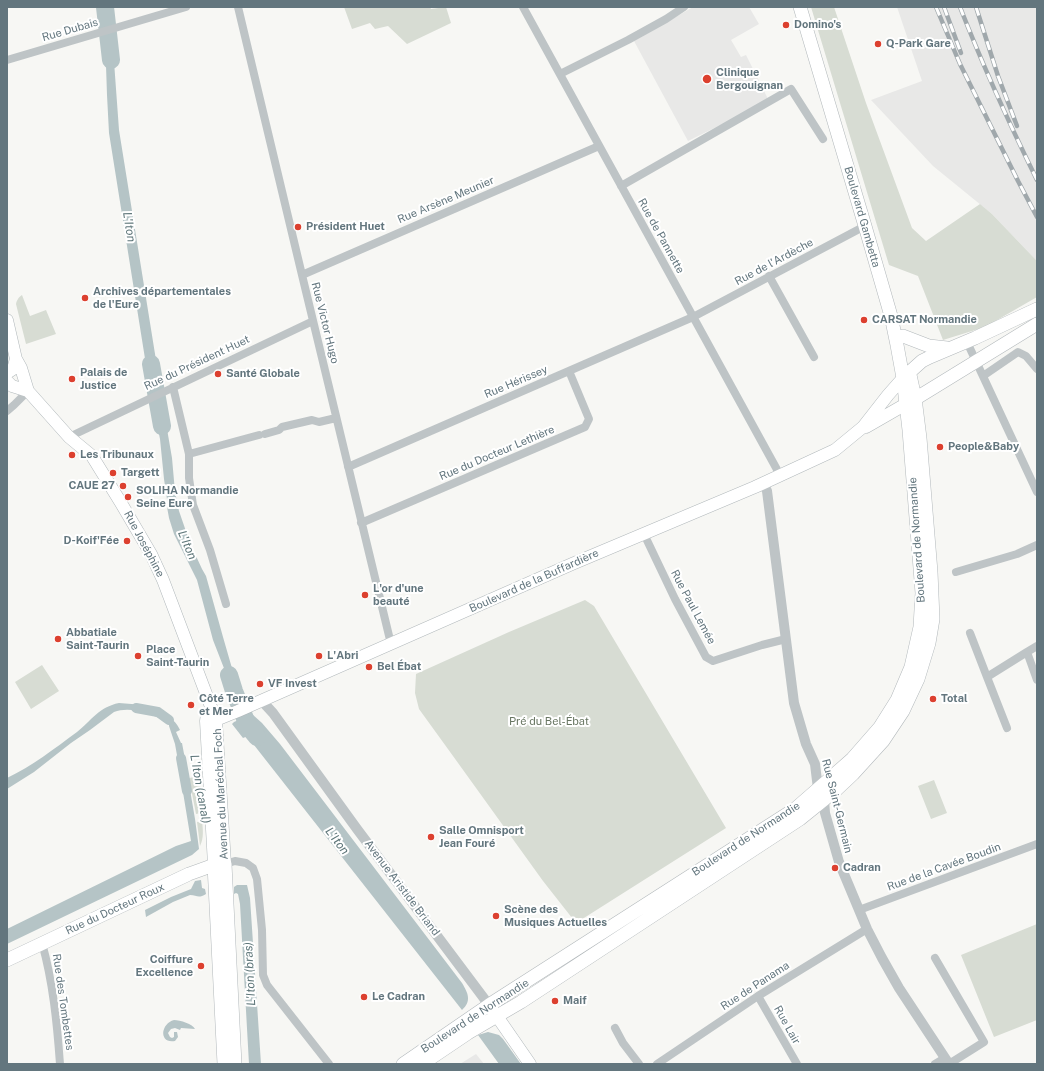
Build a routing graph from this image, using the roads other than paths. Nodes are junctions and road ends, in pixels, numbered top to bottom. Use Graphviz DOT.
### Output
graph roads {
  1 [pos="186,7"];
  2 [pos="238,7"];
  3 [pos="523,7"];
  4 [pos="684,7"];
  5 [pos="800,7"];
  6 [pos="808,7"];
  7 [pos="7,60"];
  8 [pos="560,74"];
  9 [pos="823,139"];
  10 [pos="599,146"];
  11 [pos="621,186"];
  12 [pos="865,226"];
  13 [pos="302,275"];
  14 [pos="769,276"];
  15 [pos="1037,309"];
  16 [pos="693,317"];
  17 [pos="7,320"];
  18 [pos="313,321"];
  19 [pos="1037,324"];
  20 [pos="903,336"];
  21 [pos="967,342"];
  22 [pos="949,348"];
  23 [pos="814,357"];
  24 [pos="16,359"];
  25 [pos="976,361"];
  26 [pos="1037,369"];
  27 [pos="569,371"];
  28 [pos="7,373"];
  29 [pos="906,375"];
  30 [pos="983,376"];
  31 [pos="7,381"];
  32 [pos="173,387"];
  33 [pos="28,391"];
  34 [pos="927,391"];
  35 [pos="911,401"];
  36 [pos="7,411"];
  37 [pos="336,418"];
  38 [pos="858,432"];
  39 [pos="69,436"];
  40 [pos="920,438"];
  41 [pos="189,454"];
  42 [pos="348,467"];
  43 [pos="780,476"];
  44 [pos="763,483"];
  45 [pos="1037,492"];
  46 [pos="362,523"];
  47 [pos="644,534"];
  48 [pos="1037,545"];
  49 [pos="956,572"];
  50 [pos="226,604"];
  51 [pos="970,633"];
  52 [pos="786,639"];
  53 [pos="391,644"];
  54 [pos="1037,646"];
  55 [pos="1027,652"];
  56 [pos="987,677"];
  57 [pos="1037,680"];
  58 [pos="280,692"];
  59 [pos="208,699"];
  60 [pos="262,700"];
  61 [pos="273,713"];
  62 [pos="211,720"];
  63 [pos="1007,728"];
  64 [pos="821,794"];
  65 [pos="1037,844"];
  66 [pos="219,864"];
  67 [pos="859,910"];
  68 [pos="867,929"];
  69 [pos="42,943"];
  70 [pos="934,958"];
  71 [pos="7,960"];
  72 [pos="758,996"];
  73 [pos="489,1005"];
  74 [pos="498,1016"];
  75 [pos="615,1028"];
  76 [pos="947,1061"];
  77 [pos="662,1063"];
  78 [pos="60,1064"];
  79 [pos="224,1064"];
  80 [pos="235,1064"];
  81 [pos="329,1064"];
  82 [pos="402,1064"];
  83 [pos="422,1064"];
  84 [pos="530,1064"];
  85 [pos="639,1064"];
  86 [pos="797,1064"];
  87 [pos="935,1064"];
  1 -- 7 [label="street, Rue Dubais"];
  2 -- 13 [label="street, Rue Victor Hugo"];
  3 -- 8 [label="street, Rue de Pannette"];
  4 -- 8 [label="street"];
  5 -- 12 [label="main road, Boulevard Gambetta"];
  6 -- 20 [label="main road"];
  8 -- 10 [label="street, Rue de Pannette"];
  9 -- 11 [label="street"];
  10 -- 11 [label="street, Rue de Pannette"];
  10 -- 13 [label="street, Rue Arsène Meunier"];
  11 -- 16 [label="street, Rue de Pannette"];
  12 -- 14 [label="street, Rue de l'Ardèche"];
  12 -- 29 [label="main road, Boulevard Gambetta"];
  13 -- 18 [label="street, Rue Victor Hugo"];
  14 -- 16 [label="street, Rue de l'Ardèche"];
  14 -- 23 [label="street"];
  15 -- 21 [label="main road"];
  16 -- 27 [label="street, Rue Hérissey"];
  16 -- 43 [label="street, Rue de Pannette"];
  17 -- 24 [label="main road"];
  18 -- 32 [label="street, Rue du Président Huet"];
  18 -- 37 [label="street, Rue Victor Hugo"];
  19 -- 25 [label="main road"];
  20 -- 22 [label="main road"];
  20 -- 29 [label="main road"];
  21 -- 22 [label="main road"];
  21 -- 25 [label="street"];
  22 -- 29 [label="main road"];
  24 -- 28 [label="main road"];
  24 -- 33 [label="main road"];
  25 -- 30 [label="street"];
  25 -- 34 [label="main road"];
  26 -- 30 [label="street"];
  27 -- 42 [label="street, Rue Hérissey"];
  27 -- 46 [label="street, Rue du Docteur Lethière"];
  29 -- 35 [label="main road"];
  29 -- 38 [label="main road, Boulevard de la Buffardière"];
  30 -- 45 [label="street"];
  31 -- 33 [label="main road, Rue Joséphine"];
  32 -- 39 [label="street, Rue du Président Huet"];
  32 -- 41 [label="street"];
  33 -- 36 [label="street"];
  33 -- 39 [label="main road, Rue Joséphine"];
  34 -- 35 [label="main road"];
  34 -- 40 [label="main road"];
  35 -- 38 [label="main road, Boulevard de la Buffardière"];
  35 -- 40 [label="main road"];
  35 -- 64 [label="main road, Boulevard de Normandie"];
  37 -- 41 [label="street"];
  37 -- 42 [label="street, Rue Victor Hugo"];
  38 -- 43 [label="main road, Boulevard de la Buffardière"];
  39 -- 59 [label="main road, Rue Joséphine"];
  40 -- 64 [label="main road, Boulevard de Normandie"];
  41 -- 50 [label="street"];
  42 -- 46 [label="street, Rue Victor Hugo"];
  43 -- 44 [label="main road, Boulevard de la Buffardière"];
  44 -- 47 [label="main road, Boulevard de la Buffardière"];
  44 -- 52 [label="street, Rue Saint-Germain"];
  46 -- 53 [label="street, Rue Victor Hugo"];
  47 -- 52 [label="street, Rue Paul Lemée"];
  47 -- 53 [label="main road, Boulevard de la Buffardière"];
  48 -- 49 [label="street"];
  51 -- 56 [label="street"];
  52 -- 64 [label="street, Rue Saint-Germain"];
  53 -- 58 [label="main road, Boulevard de la Buffardière"];
  54 -- 55 [label="street"];
  55 -- 56 [label="street"];
  55 -- 57 [label="street"];
  56 -- 63 [label="street"];
  58 -- 60 [label="main road, Boulevard de la Buffardière"];
  58 -- 61 [label="street"];
  59 -- 62 [label="main road, Avenue du Maréchal Foch"];
  60 -- 61 [label="street, Avenue Aristide Briand"];
  60 -- 62 [label="main road, Boulevard de la Buffardière"];
  61 -- 73 [label="street, Avenue Aristide Briand"];
  62 -- 66 [label="main road, Avenue du Maréchal Foch"];
  64 -- 67 [label="street, Rue Saint-Germain"];
  64 -- 73 [label="main road, Boulevard de Normandie"];
  64 -- 74 [label="main road, Boulevard de Normandie"];
  65 -- 67 [label="street, Rue de la Cavée Boudin"];
  66 -- 69 [label="main road, Rue du Docteur Roux"];
  66 -- 79 [label="main road, Avenue du Maréchal Foch"];
  66 -- 80 [label="main road, Avenue du Maréchal Foch"];
  66 -- 81 [label="street"];
  67 -- 68 [label="street, Rue Saint-Germain"];
  68 -- 72 [label="street, Rue de Panama"];
  68 -- 76 [label="street, Rue Saint-Germain"];
  69 -- 71 [label="main road, Rue du Docteur Roux"];
  69 -- 78 [label="street, Rue des Tombettes"];
  70 -- 76 [label="street"];
  72 -- 77 [label="street, Rue de Panama"];
  72 -- 86 [label="street, Rue Lair"];
  73 -- 74 [label="main road, Avenue Aristide Briand"];
  73 -- 82 [label="main road, Boulevard de Normandie"];
  74 -- 83 [label="main road, Boulevard de Normandie"];
  74 -- 84 [label="main road, Avenue Aristide Briand"];
  75 -- 85 [label="street"];
  76 -- 87 [label="street"];
}
